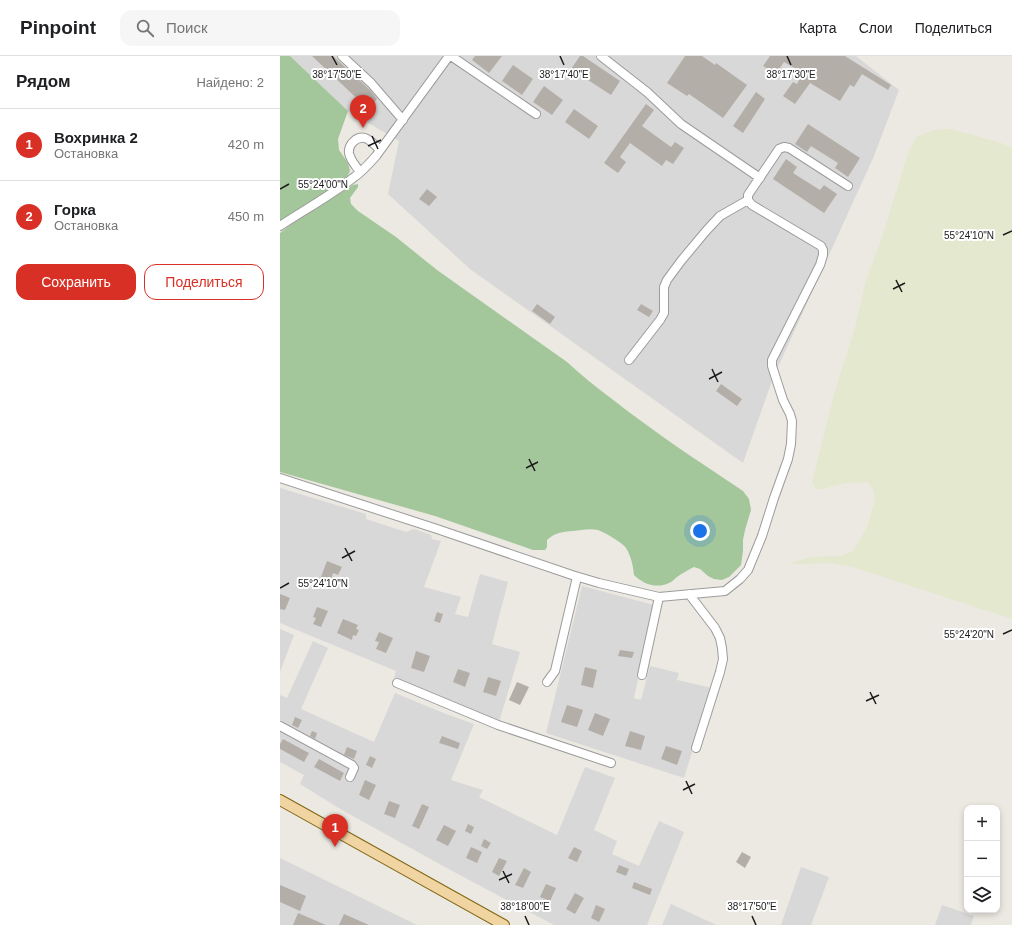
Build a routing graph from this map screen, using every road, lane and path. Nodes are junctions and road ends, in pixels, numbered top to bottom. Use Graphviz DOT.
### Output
graph roads {
  1 [pos="450,56"];
  2 [pos="601,56"];
  3 [pos="347,57"];
  4 [pos="536,114"];
  5 [pos="403,120"];
  6 [pos="380,150"];
  7 [pos="360,172"];
  8 [pos="760,178"];
  9 [pos="848,186"];
  10 [pos="748,200"];
  11 [pos="280,226"];
  12 [pos="629,360"];
  13 [pos="280,478"];
  14 [pos="577,576"];
  15 [pos="689,594"];
  16 [pos="659,597"];
  17 [pos="642,675"];
  18 [pos="547,682"];
  19 [pos="396,683"];
  20 [pos="280,726"];
  21 [pos="696,748"];
  22 [pos="611,764"];
  23 [pos="350,777"];
  24 [pos="280,800"];
  25 [pos="504,925"];
  1 -- 4 [label="street"];
  1 -- 5 [label="street"];
  2 -- 8 [label="street"];
  3 -- 5 [label="street"];
  5 -- 6 [label="street"];
  6 -- 7 [label="street"];
  6 -- 7 [label="street"];
  7 -- 11 [label="street"];
  8 -- 9 [label="street"];
  8 -- 10 [label="street"];
  10 -- 12 [label="street"];
  10 -- 15 [label="street"];
  13 -- 14 [label="street"];
  14 -- 16 [label="street"];
  14 -- 18 [label="street"];
  15 -- 16 [label="street"];
  15 -- 21 [label="street"];
  16 -- 17 [label="street"];
  19 -- 22 [label="street"];
  20 -- 23 [label="street"];
  24 -- 25 [label="main road"];
}
